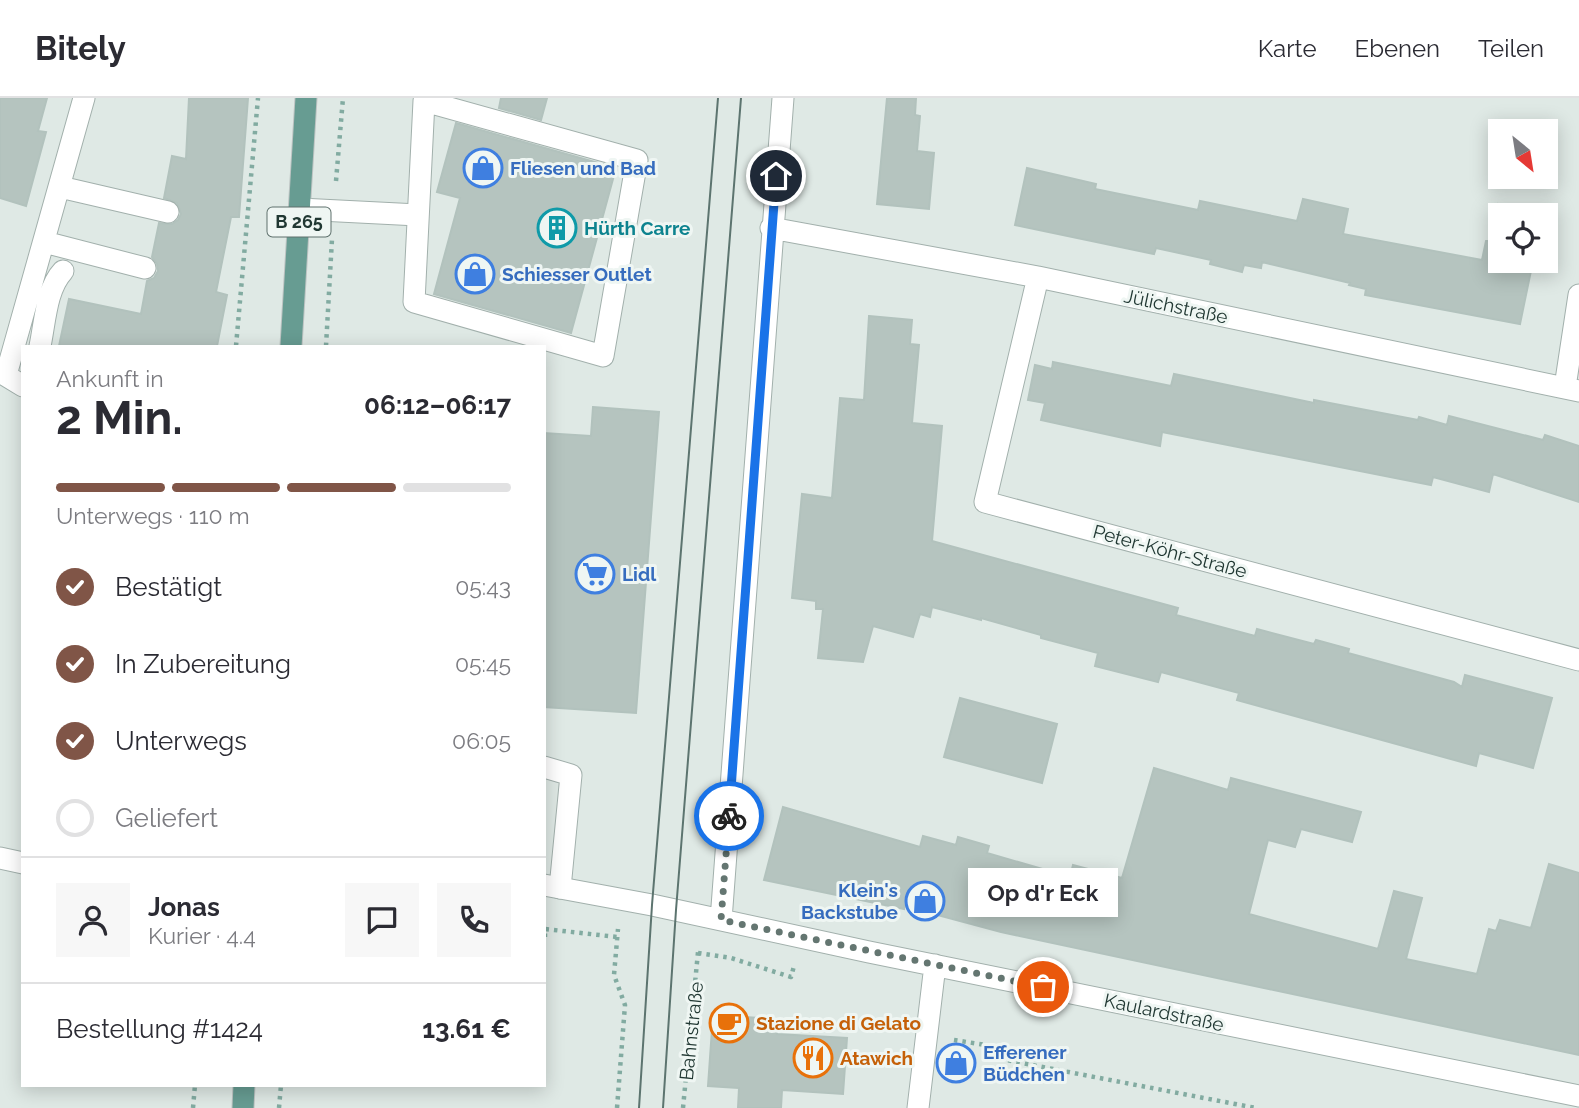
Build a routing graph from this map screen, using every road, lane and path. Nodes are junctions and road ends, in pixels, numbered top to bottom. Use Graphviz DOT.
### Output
graph roads {
  1 [pos="85,98"];
  2 [pos="258,98"];
  3 [pos="306,98"];
  4 [pos="783,98"];
  5 [pos="60,187"];
  6 [pos="300,209"];
  7 [pos="168,212"];
  8 [pos="418,215"];
  9 [pos="771,228"];
  10 [pos="44,242"];
  11 [pos="145,268"];
  12 [pos="63,271"];
  13 [pos="1038,277"];
  14 [pos="1579,295"];
  15 [pos="40,345"];
  16 [pos="236,345"];
  17 [pos="291,345"];
  18 [pos="10,377"];
  19 [pos="1572,389"];
  20 [pos="1579,660"];
  21 [pos="546,768"];
  22 [pos="0,858"];
  23 [pos="21,863"];
  24 [pos="552,886"];
  25 [pos="721,920"];
  26 [pos="546,929"];
  27 [pos="935,965"];
  28 [pos="792,977"];
  29 [pos="925,1036"];
  30 [pos="195,1087"];
  31 [pos="244,1087"];
  32 [pos="281,1087"];
  33 [pos="1579,1096"];
  34 [pos="193,1108"];
  35 [pos="243,1108"];
  36 [pos="279,1108"];
  37 [pos="617,1108"];
  38 [pos="683,1108"];
  39 [pos="918,1108"];
  40 [pos="1256,1108"];
  1 -- 5 [label="street"];
  2 -- 16 [label="path"];
  3 -- 6 [label="main road, B 265"];
  4 -- 9 [label="street"];
  5 -- 7 [label="street"];
  5 -- 10 [label="street"];
  6 -- 8 [label="street"];
  6 -- 17 [label="main road, B 265"];
  8 -- 8 [label="street"];
  9 -- 13 [label="street, Jülichstraße"];
  9 -- 25 [label="street"];
  10 -- 11 [label="street"];
  10 -- 18 [label="street"];
  12 -- 15 [label="street"];
  13 -- 19 [label="street, Jülichstraße"];
  13 -- 20 [label="street, Peter-Köhr-Straße"];
  14 -- 19 [label="street"];
  21 -- 24 [label="street"];
  22 -- 23 [label="street"];
  24 -- 25 [label="street, Kaulardstraße"];
  25 -- 27 [label="street, Kaulardstraße"];
  26 -- 37 [label="path"];
  27 -- 29 [label="street"];
  27 -- 33 [label="street, Kaulardstraße"];
  28 -- 38 [label="path, Bahnstraße"];
  29 -- 39 [label="street"];
  29 -- 40 [label="path"];
  30 -- 34 [label="path"];
  31 -- 35 [label="main road"];
  32 -- 36 [label="path"];
}
